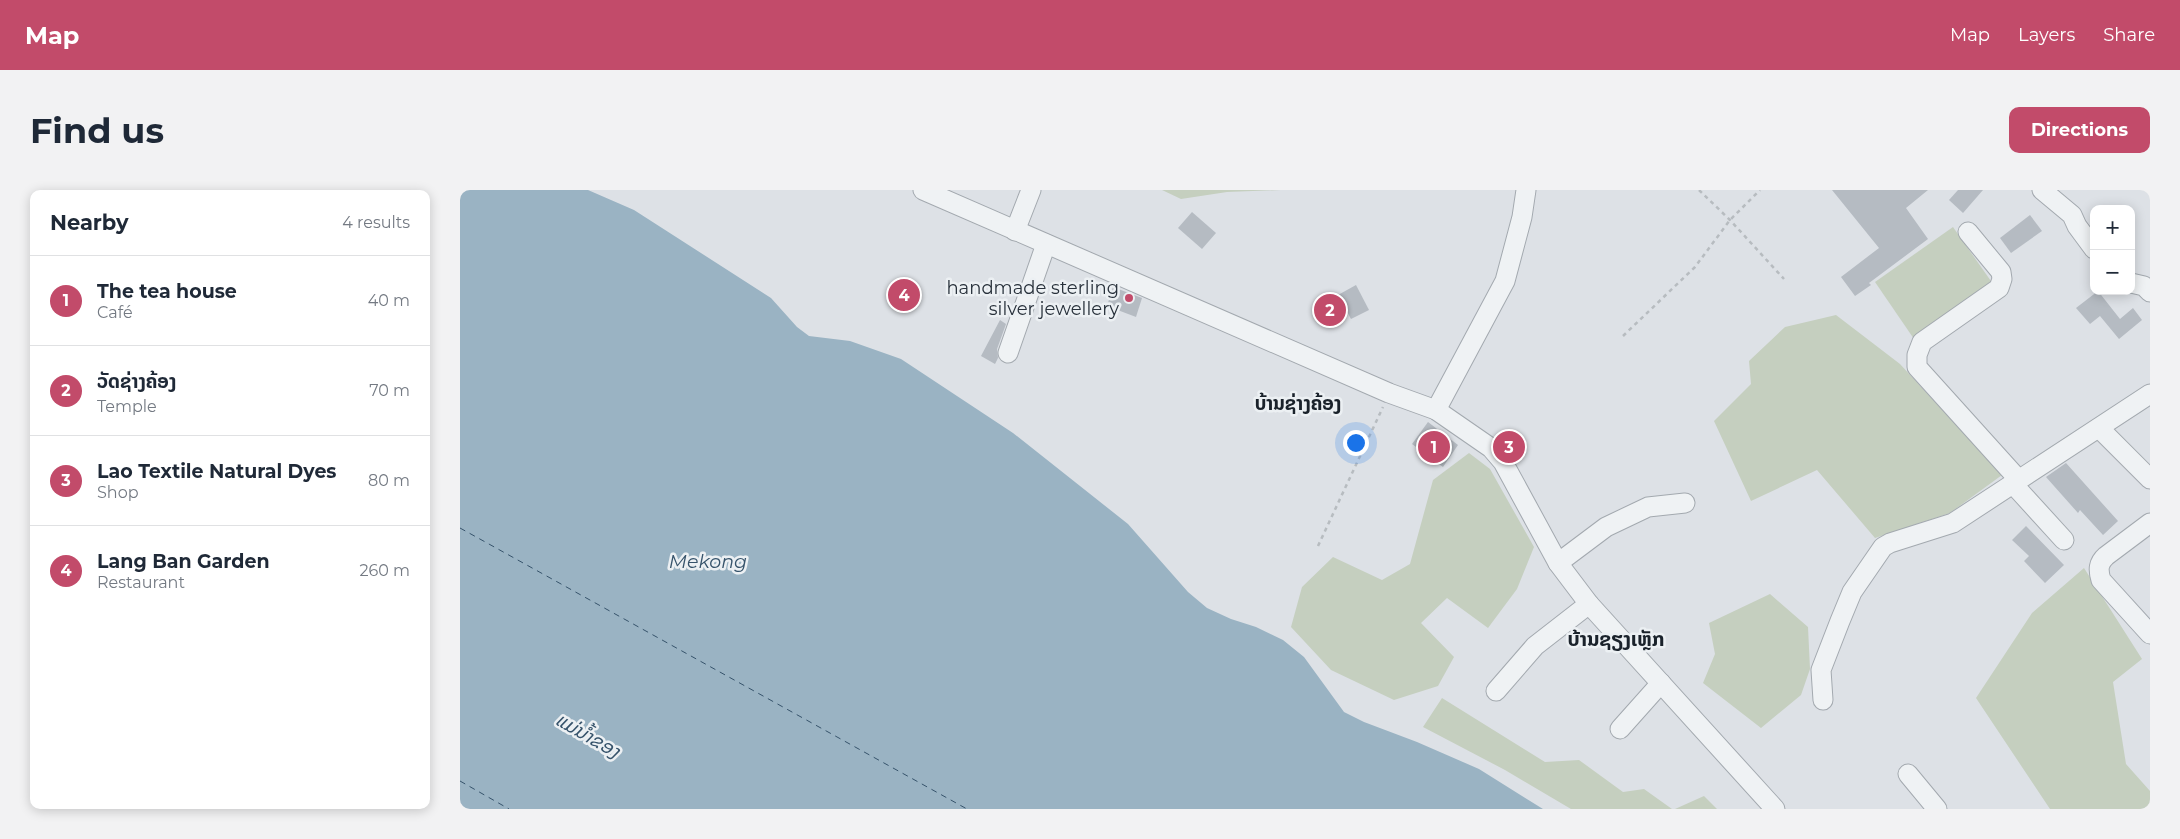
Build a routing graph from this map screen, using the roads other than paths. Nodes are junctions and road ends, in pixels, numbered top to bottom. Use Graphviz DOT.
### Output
graph roads {
  1 [pos="923,190"];
  2 [pos="1031,190"];
  3 [pos="1526,190"];
  4 [pos="2042,190"];
  5 [pos="1015,231"];
  6 [pos="1968,232"];
  7 [pos="1046,244"];
  8 [pos="2090,244"];
  9 [pos="2135,284"];
  10 [pos="2150,292"];
  11 [pos="1008,352"];
  12 [pos="2150,394"];
  13 [pos="1436,410"];
  14 [pos="2099,428"];
  15 [pos="2150,479"];
  16 [pos="2016,482"];
  17 [pos="1685,503"];
  18 [pos="2150,523"];
  19 [pos="2064,540"];
  20 [pos="1558,563"];
  21 [pos="1589,604"];
  22 [pos="2150,634"];
  23 [pos="1662,683"];
  24 [pos="1496,691"];
  25 [pos="1823,700"];
  26 [pos="1620,729"];
  27 [pos="1908,774"];
  28 [pos="1775,809"];
  29 [pos="1937,809"];
  1 -- 5 [label="street"];
  2 -- 5 [label="street"];
  3 -- 13 [label="street"];
  4 -- 8 [label="street"];
  5 -- 7 [label="street"];
  6 -- 16 [label="street"];
  7 -- 11 [label="street"];
  7 -- 13 [label="street"];
  9 -- 10 [label="street"];
  12 -- 14 [label="street"];
  13 -- 20 [label="street"];
  14 -- 15 [label="street"];
  14 -- 16 [label="street"];
  16 -- 19 [label="street"];
  16 -- 25 [label="street"];
  17 -- 20 [label="street"];
  18 -- 22 [label="street"];
  20 -- 21 [label="street"];
  21 -- 23 [label="street"];
  21 -- 24 [label="street"];
  23 -- 26 [label="street"];
  23 -- 28 [label="street"];
  27 -- 29 [label="street"];
}
